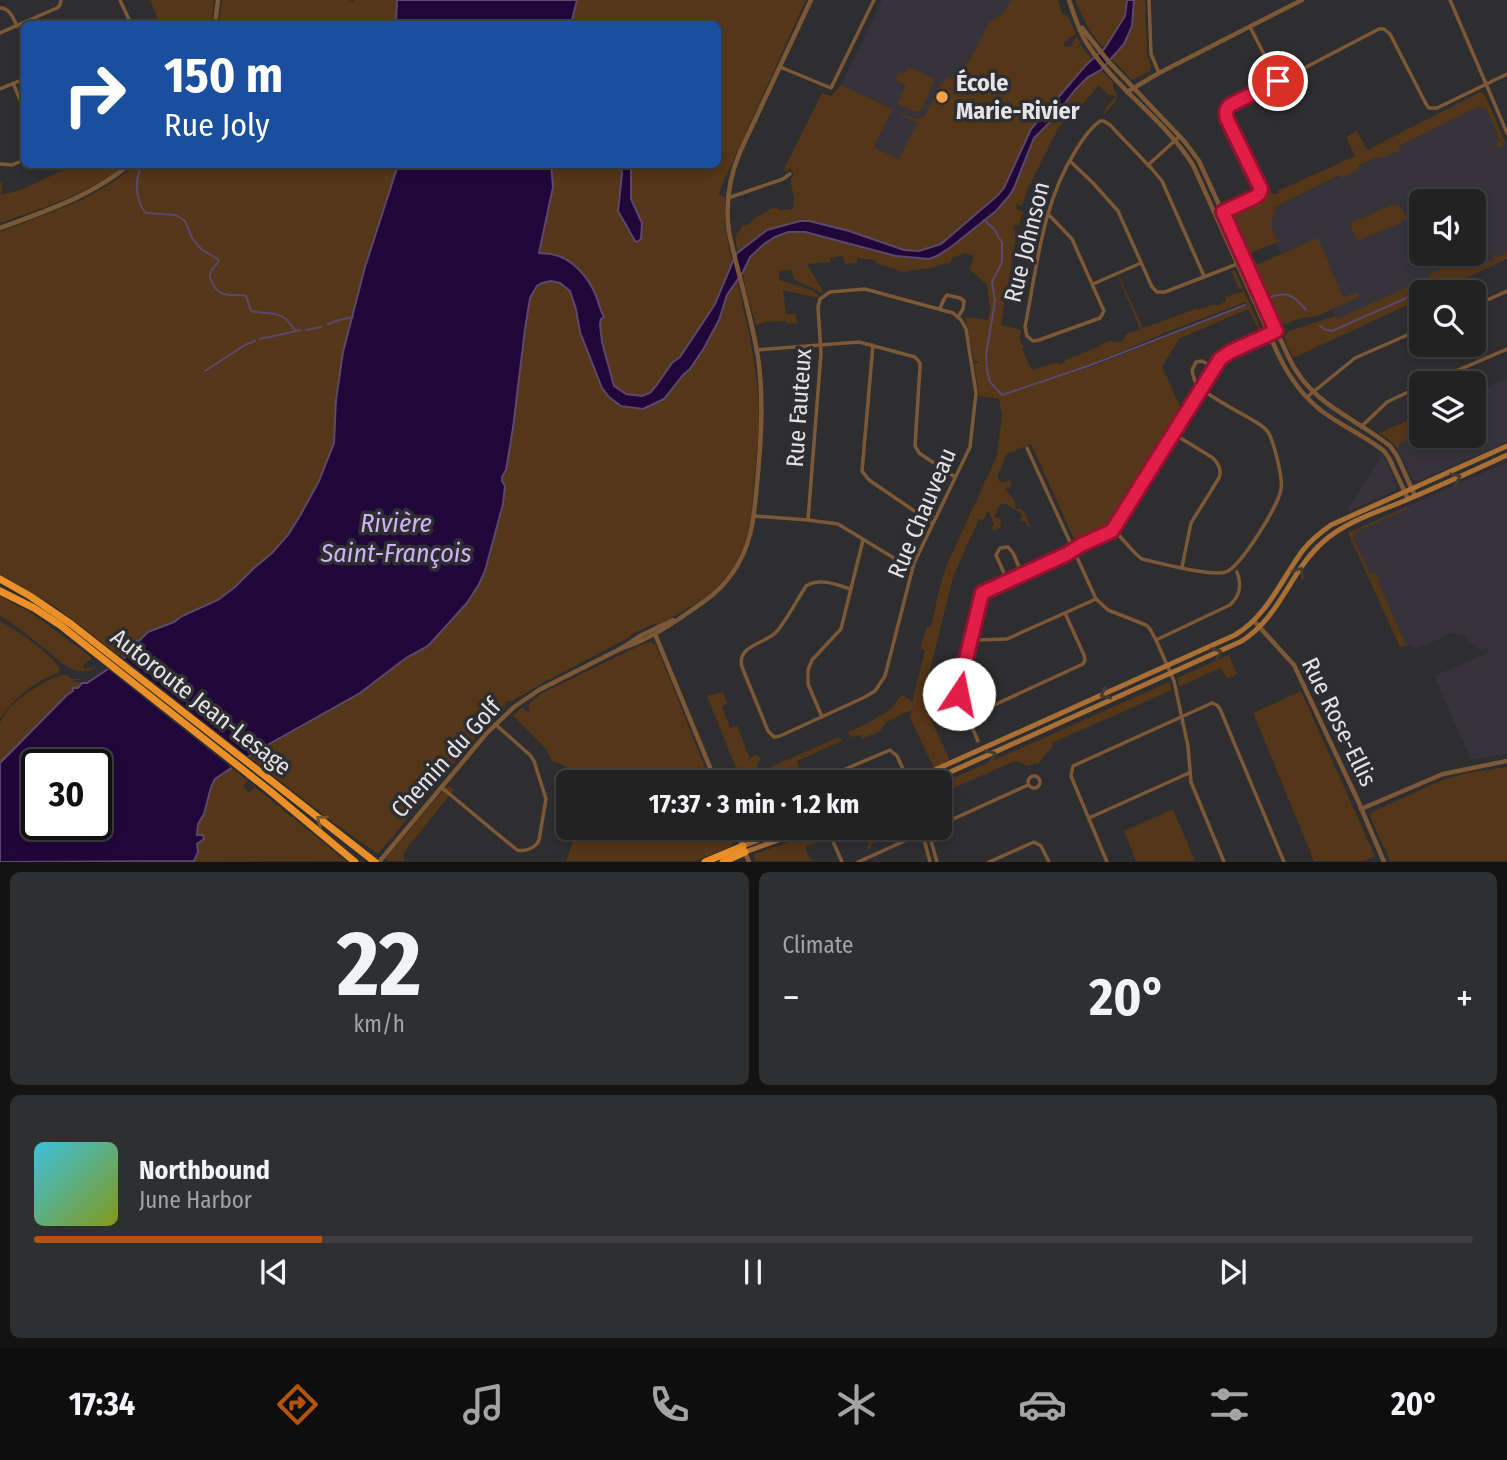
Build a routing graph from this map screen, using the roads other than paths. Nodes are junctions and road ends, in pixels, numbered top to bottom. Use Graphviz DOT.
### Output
graph roads {
  1 [pos="61,0"];
  2 [pos="120,0"];
  3 [pos="218,0"];
  4 [pos="811,0"];
  5 [pos="874,0"];
  6 [pos="1069,0"];
  7 [pos="1149,0"];
  8 [pos="1302,0"];
  9 [pos="1450,0"];
  10 [pos="0,8"];
  11 [pos="28,21"];
  12 [pos="130,21"];
  13 [pos="215,21"];
  14 [pos="21,24"];
  15 [pos="17,26"];
  16 [pos="1250,27"];
  17 [pos="0,33"];
  18 [pos="1106,64"];
  19 [pos="780,67"];
  20 [pos="1159,73"];
  21 [pos="1507,74"];
  22 [pos="21,80"];
  23 [pos="1278,81"];
  24 [pos="13,83"];
  25 [pos="1486,83"];
  26 [pos="1133,88"];
  27 [pos="0,89"];
  28 [pos="1127,92"];
  29 [pos="21,102"];
  30 [pos="1507,133"];
  31 [pos="1180,136"];
  32 [pos="1175,141"];
  33 [pos="21,161"];
  34 [pos="1069,161"];
  35 [pos="0,164"];
  36 [pos="1148,165"];
  37 [pos="125,168"];
  38 [pos="790,174"];
  39 [pos="728,198"];
  40 [pos="1223,212"];
  41 [pos="1048,214"];
  42 [pos="1217,215"];
  43 [pos="0,228"];
  44 [pos="1245,261"];
  45 [pos="1141,263"];
  46 [pos="1238,264"];
  47 [pos="1204,276"];
  48 [pos="1093,284"];
  49 [pos="1507,291"];
  50 [pos="820,299"];
  51 [pos="1486,301"];
  52 [pos="940,308"];
  53 [pos="958,317"];
  54 [pos="1276,331"];
  55 [pos="1269,334"];
  56 [pos="1409,334"];
  57 [pos="822,344"];
  58 [pos="873,345"];
  59 [pos="1507,349"];
  60 [pos="756,350"];
  61 [pos="1215,368"];
  62 [pos="1456,371"];
  63 [pos="1202,388"];
  64 [pos="1313,392"];
  65 [pos="1409,392"];
  66 [pos="1307,397"];
  67 [pos="1361,427"];
  68 [pos="1174,434"];
  69 [pos="1507,446"];
  70 [pos="1027,448"];
  71 [pos="1507,455"];
  72 [pos="955,477"];
  73 [pos="1412,488"];
  74 [pos="1404,491"];
  75 [pos="1415,496"];
  76 [pos="1408,499"];
  77 [pos="754,516"];
  78 [pos="808,520"];
  79 [pos="932,524"];
  80 [pos="1113,530"];
  81 [pos="863,540"];
  82 [pos="1074,550"];
  83 [pos="1182,567"];
  84 [pos="912,569"];
  85 [pos="1237,572"];
  86 [pos="1022,574"];
  87 [pos="0,579"];
  88 [pos="1007,581"];
  89 [pos="851,589"];
  90 [pos="0,591"];
  91 [pos="1096,599"];
  92 [pos="1065,613"];
  93 [pos="1254,621"];
  94 [pos="1259,627"];
  95 [pos="654,632"];
  96 [pos="971,638"];
  97 [pos="1156,640"];
  98 [pos="107,657"];
  99 [pos="1168,666"];
  100 [pos="1171,674"];
  101 [pos="1181,716"];
  102 [pos="822,717"];
  103 [pos="968,718"];
  104 [pos="495,724"];
  105 [pos="978,741"];
  106 [pos="1507,761"];
  107 [pos="711,770"];
  108 [pos="843,770"];
  109 [pos="903,770"];
  110 [pos="936,770"];
  111 [pos="952,771"];
  112 [pos="1189,773"];
  113 [pos="258,777"];
  114 [pos="1028,785"];
  115 [pos="441,787"];
  116 [pos="1361,809"];
  117 [pos="1089,818"];
  118 [pos="952,820"];
  119 [pos="741,840"];
  120 [pos="763,840"];
  121 [pos="773,840"];
  122 [pos="832,840"];
  123 [pos="901,840"];
  124 [pos="926,840"];
  125 [pos="928,840"];
  126 [pos="929,846"];
  127 [pos="744,849"];
  128 [pos="990,861"];
  129 [pos="355,862"];
  130 [pos="377,862"];
  131 [pos="705,862"];
  132 [pos="723,862"];
  133 [pos="749,862"];
  134 [pos="842,862"];
  135 [pos="858,862"];
  136 [pos="930,862"];
  137 [pos="937,862"];
  138 [pos="1049,862"];
  139 [pos="1107,862"];
  140 [pos="1224,862"];
  141 [pos="1284,862"];
  142 [pos="1384,862"];
  1 -- 11 [label="street"];
  2 -- 12 [label="street"];
  3 -- 13 [label="street"];
  4 -- 19 [label="street"];
  5 -- 19 [label="street"];
  6 -- 18 [label="street"];
  7 -- 20 [label="street"];
  8 -- 16 [label="street"];
  9 -- 25 [label="street"];
  10 -- 15 [label="street"];
  14 -- 15 [label="street"];
  15 -- 17 [label="street"];
  16 -- 20 [label="street"];
  16 -- 23 [label="street"];
  18 -- 26 [label="street"];
  18 -- 28 [label="street"];
  19 -- 39 [label="street"];
  20 -- 26 [label="street"];
  21 -- 25 [label="street"];
  22 -- 24 [label="street"];
  23 -- 25 [label="street"];
  23 -- 40 [label="street"];
  24 -- 27 [label="street"];
  24 -- 29 [label="street"];
  25 -- 30 [label="street"];
  26 -- 28 [label="street"];
  26 -- 31 [label="street"];
  28 -- 32 [label="street"];
  31 -- 32 [label="street"];
  31 -- 40 [label="street"];
  32 -- 36 [label="street"];
  32 -- 42 [label="street"];
  33 -- 35 [label="street"];
  34 -- 36 [label="street, Rue Johnson"];
  34 -- 41 [label="street, Rue Johnson"];
  34 -- 45 [label="street"];
  36 -- 47 [label="street"];
  37 -- 43 [label="street"];
  38 -- 39 [label="street"];
  39 -- 60 [label="street"];
  40 -- 42 [label="street"];
  40 -- 44 [label="street"];
  41 -- 48 [label="street"];
  41 -- 48 [label="street, Rue Johnson"];
  42 -- 46 [label="street"];
  44 -- 46 [label="street"];
  44 -- 54 [label="street"];
  45 -- 47 [label="street"];
  45 -- 48 [label="street"];
  46 -- 47 [label="street"];
  46 -- 55 [label="street"];
  49 -- 51 [label="street"];
  50 -- 52 [label="street, Rue Chauveau"];
  50 -- 57 [label="street, Rue Fauteux"];
  52 -- 53 [label="street, Rue Chauveau"];
  52 -- 53 [label="street, Rue Chauveau"];
  53 -- 72 [label="street, Rue Chauveau"];
  54 -- 55 [label="street"];
  54 -- 64 [label="street"];
  55 -- 61 [label="street"];
  55 -- 66 [label="street"];
  56 -- 64 [label="street"];
  57 -- 58 [label="street"];
  57 -- 60 [label="street"];
  57 -- 78 [label="street, Rue Fauteux"];
  58 -- 72 [label="street"];
  58 -- 79 [label="street"];
  59 -- 62 [label="street"];
  60 -- 77 [label="street"];
  61 -- 63 [label="street"];
  61 -- 63 [label="street"];
  63 -- 68 [label="street"];
  63 -- 83 [label="street"];
  64 -- 66 [label="street"];
  64 -- 67 [label="street"];
  65 -- 67 [label="street"];
  66 -- 74 [label="street"];
  67 -- 73 [label="street"];
  68 -- 80 [label="street"];
  68 -- 83 [label="street"];
  69 -- 73 [label="main road"];
  70 -- 82 [label="street"];
  75 -- 71 [label="main road, one-way"];
  72 -- 79 [label="street, Rue Chauveau"];
  73 -- 74 [label="main road"];
  73 -- 75 [label="street"];
  74 -- 76 [label="street"];
  74 -- 93 [label="main road"];
  75 -- 76 [label="main road"];
  94 -- 76 [label="main road, one-way"];
  77 -- 78 [label="street"];
  77 -- 95 [label="street, Chemin du Golf"];
  78 -- 81 [label="street"];
  79 -- 84 [label="street, Rue Chauveau"];
  80 -- 82 [label="street"];
  80 -- 83 [label="street"];
  81 -- 84 [label="street"];
  81 -- 89 [label="street"];
  82 -- 86 [label="street"];
  82 -- 91 [label="street"];
  84 -- 102 [label="street, Rue Chauveau"];
  85 -- 97 [label="street"];
  86 -- 88 [label="street"];
  86 -- 88 [label="street"];
  87 -- 98 [label="highway, Autoroute Jean-Lesage"];
  88 -- 96 [label="street"];
  89 -- 102 [label="street"];
  89 -- 102 [label="street, Rue Chauveau"];
  90 -- 98 [label="highway, Autoroute Jean-Lesage"];
  91 -- 92 [label="street"];
  91 -- 97 [label="street"];
  92 -- 96 [label="street"];
  92 -- 103 [label="street"];
  93 -- 94 [label="street, Rue Rose-Ellis"];
  93 -- 99 [label="main road"];
  100 -- 94 [label="main road, one-way"];
  94 -- 116 [label="street, Rue Rose-Ellis"];
  95 -- 104 [label="street, Chemin du Golf"];
  95 -- 107 [label="street"];
  96 -- 103 [label="street"];
  97 -- 99 [label="street"];
  98 -- 113 [label="highway, Autoroute Jean-Lesage"];
  99 -- 100 [label="street"];
  99 -- 110 [label="main road, one-way"];
  100 -- 101 [label="street"];
  111 -- 100 [label="main road, one-way"];
  101 -- 112 [label="street"];
  101 -- 117 [label="street"];
  101 -- 141 [label="street"];
  103 -- 105 [label="street"];
  104 -- 115 [label="street, Chemin du Golf"];
  104 -- 115 [label="street"];
  106 -- 116 [label="street"];
  108 -- 109 [label="street"];
  112 -- 117 [label="street"];
  112 -- 140 [label="street"];
  113 -- 129 [label="highway, Autoroute Jean-Lesage"];
  130 -- 113 [label="highway, Autoroute Jean-Lesage, one-way"];
  114 -- 118 [label="street"];
  115 -- 130 [label="street, Chemin du Golf"];
  116 -- 142 [label="street, Rue Rose-Ellis"];
  117 -- 139 [label="street"];
  119 -- 127 [label="street"];
  120 -- 127 [label="main road"];
  121 -- 127 [label="main road"];
  122 -- 134 [label="street"];
  123 -- 135 [label="street"];
  124 -- 126 [label="street"];
  125 -- 126 [label="street"];
  126 -- 136 [label="street"];
  126 -- 137 [label="street"];
  127 -- 131 [label="highway"];
  127 -- 132 [label="highway"];
  127 -- 133 [label="street"];
  128 -- 138 [label="street"];
}
